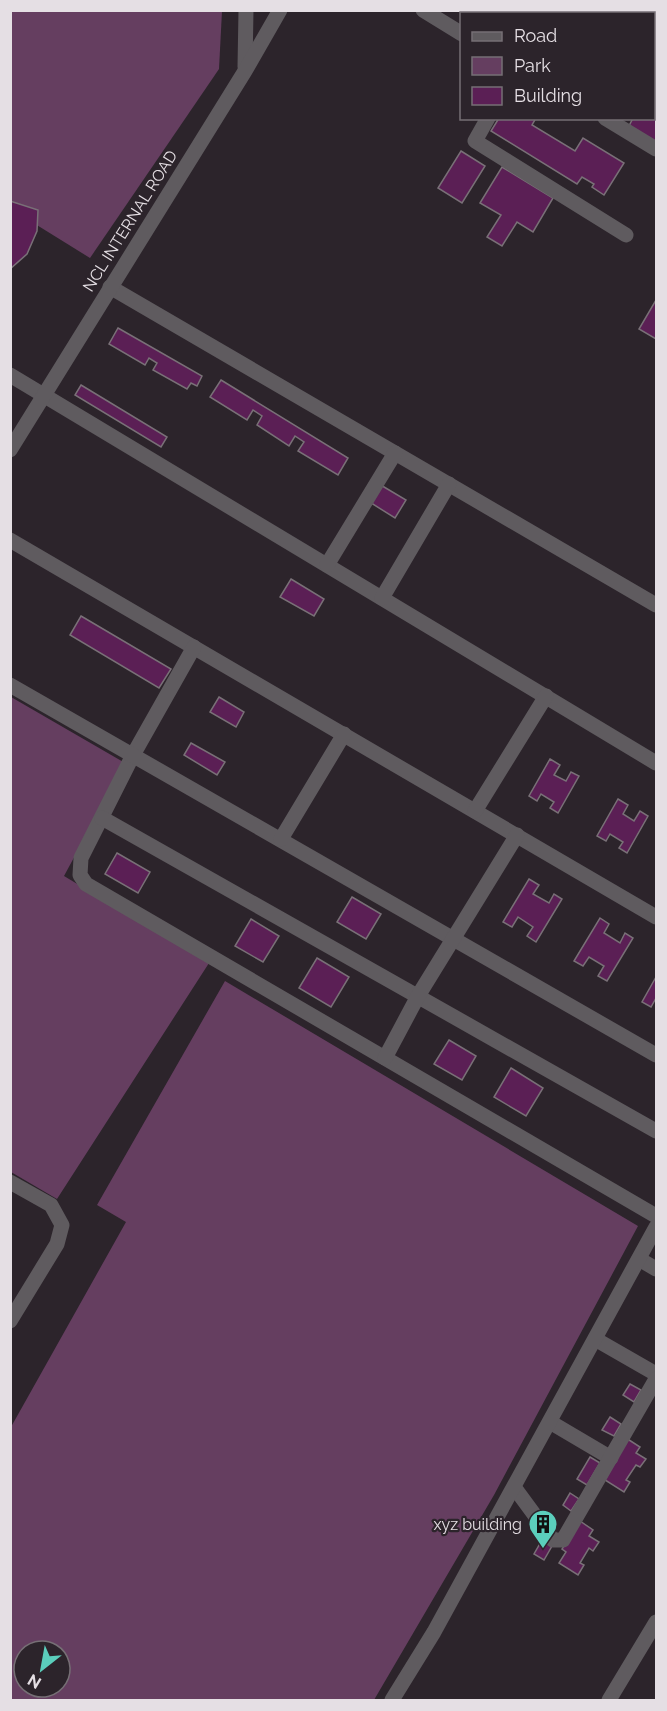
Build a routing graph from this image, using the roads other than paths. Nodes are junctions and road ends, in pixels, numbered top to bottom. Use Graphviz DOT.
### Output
graph roads {
  1 [pos="246,10"];
  2 [pos="280,10"];
  3 [pos="423,10"];
  4 [pos="460,33"];
  5 [pos="245,71"];
  6 [pos="487,120"];
  7 [pos="608,120"];
  8 [pos="657,149"];
  9 [pos="626,235"];
  10 [pos="110,287"];
  11 [pos="10,375"];
  12 [pos="44,395"];
  13 [pos="10,450"];
  14 [pos="395,453"];
  15 [pos="449,484"];
  16 [pos="10,540"];
  17 [pos="327,565"];
  18 [pos="381,598"];
  19 [pos="657,605"];
  20 [pos="194,647"];
  21 [pos="10,684"];
  22 [pos="546,696"];
  23 [pos="344,734"];
  24 [pos="133,755"];
  25 [pos="657,763"];
  26 [pos="476,811"];
  27 [pos="102,818"];
  28 [pos="517,835"];
  29 [pos="281,840"];
  30 [pos="657,917"];
  31 [pos="453,938"];
  32 [pos="418,996"];
  33 [pos="657,1054"];
  34 [pos="385,1058"];
  35 [pos="657,1131"];
  36 [pos="10,1182"];
  37 [pos="657,1216"];
  38 [pos="657,1227"];
  39 [pos="639,1259"];
  40 [pos="657,1269"];
  41 [pos="10,1321"];
  42 [pos="595,1339"];
  43 [pos="657,1374"];
  44 [pos="657,1379"];
  45 [pos="550,1422"];
  46 [pos="611,1458"];
  47 [pos="514,1487"];
  48 [pos="657,1622"];
  49 [pos="393,1701"];
  50 [pos="609,1701"];
  1 -- 5 [label="lane"];
  2 -- 5 [label="lane, NCL INTERNAL ROAD"];
  3 -- 4 [label="lane"];
  5 -- 10 [label="lane, NCL INTERNAL ROAD"];
  6 -- 9 [label="lane"];
  7 -- 8 [label="lane"];
  10 -- 12 [label="lane, NCL INTERNAL ROAD"];
  10 -- 14 [label="lane"];
  11 -- 12 [label="lane"];
  12 -- 13 [label="lane, NCL INTERNAL ROAD"];
  12 -- 17 [label="lane"];
  14 -- 15 [label="lane"];
  14 -- 17 [label="lane"];
  15 -- 18 [label="lane"];
  15 -- 19 [label="lane"];
  16 -- 20 [label="lane"];
  17 -- 18 [label="lane"];
  18 -- 22 [label="lane"];
  20 -- 23 [label="lane"];
  20 -- 24 [label="lane"];
  21 -- 24 [label="lane"];
  22 -- 25 [label="lane"];
  22 -- 26 [label="lane"];
  23 -- 26 [label="lane"];
  23 -- 29 [label="lane"];
  24 -- 27 [label="lane"];
  24 -- 29 [label="lane"];
  26 -- 28 [label="lane"];
  27 -- 32 [label="lane"];
  27 -- 34 [label="lane"];
  28 -- 30 [label="lane"];
  28 -- 31 [label="lane"];
  29 -- 31 [label="lane"];
  31 -- 32 [label="lane"];
  31 -- 33 [label="lane"];
  32 -- 34 [label="lane"];
  32 -- 35 [label="lane"];
  34 -- 37 [label="lane"];
  36 -- 41 [label="lane"];
  38 -- 39 [label="lane"];
  39 -- 40 [label="lane"];
  39 -- 42 [label="lane"];
  42 -- 43 [label="lane"];
  42 -- 45 [label="lane"];
  44 -- 46 [label="lane"];
  45 -- 46 [label="lane"];
  45 -- 47 [label="lane"];
  46 -- 47 [label="lane"];
  47 -- 49 [label="lane"];
  48 -- 50 [label="lane"];
}
